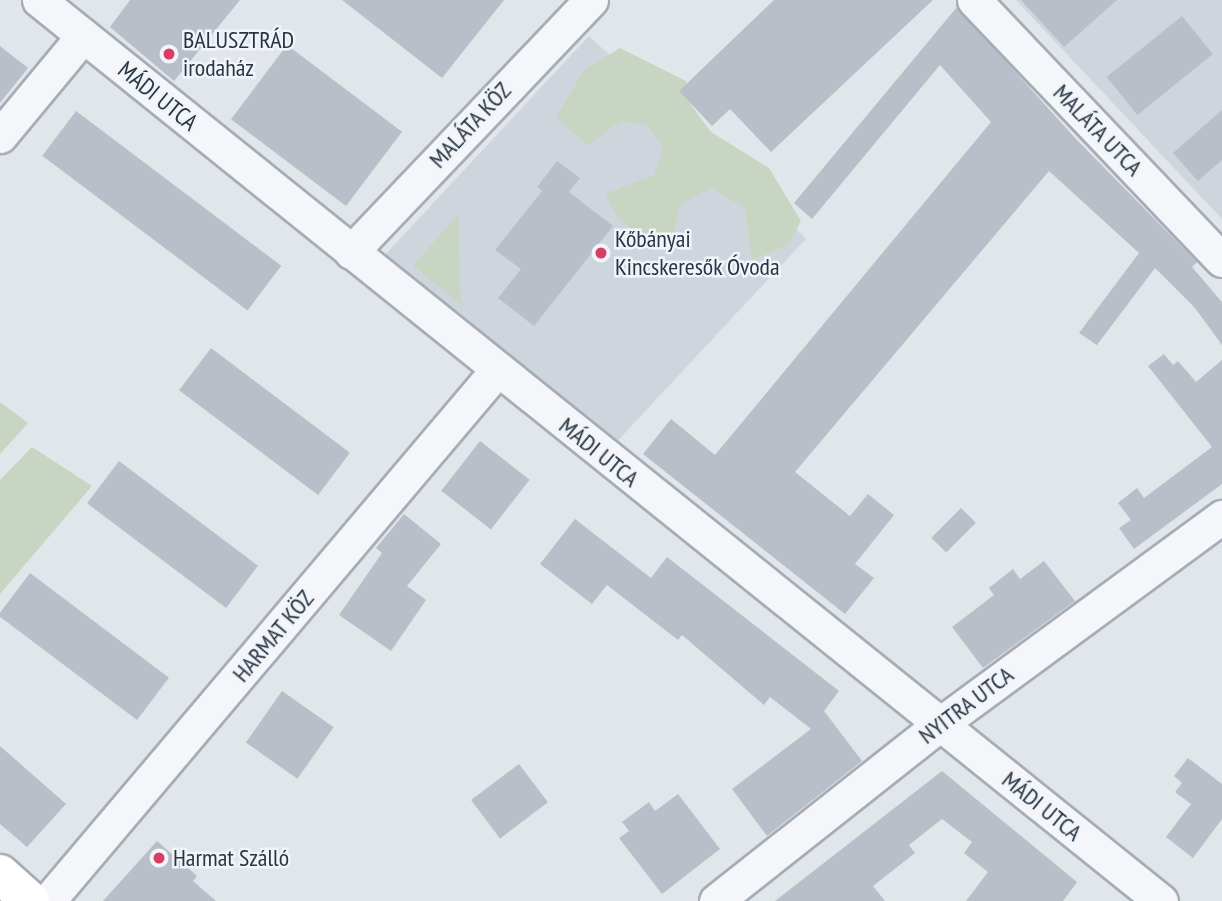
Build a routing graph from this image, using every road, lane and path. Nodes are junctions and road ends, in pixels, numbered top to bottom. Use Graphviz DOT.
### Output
graph roads {
  1 [pos="39,0"];
  2 [pos="591,0"];
  3 [pos="974,0"];
  4 [pos="83,36"];
  5 [pos="0,136"];
  6 [pos="351,252"];
  7 [pos="1222,260"];
  8 [pos="497,370"];
  9 [pos="1222,517"];
  10 [pos="940,724"];
  11 [pos="0,874"];
  12 [pos="30,901"];
  13 [pos="48,901"];
  14 [pos="716,901"];
  15 [pos="1161,901"];
  1 -- 4 [label="street, MÁDI UTCA"];
  2 -- 6 [label="street, MALÁTA KÖZ"];
  3 -- 7 [label="street, MALÁTA UTCA"];
  4 -- 5 [label="street"];
  4 -- 6 [label="street, MÁDI UTCA"];
  6 -- 8 [label="street, MÁDI UTCA"];
  8 -- 10 [label="street, MÁDI UTCA"];
  8 -- 13 [label="street, HARMAT KÖZ"];
  9 -- 10 [label="street, NYITRA UTCA"];
  10 -- 14 [label="street, NYITRA UTCA"];
  10 -- 15 [label="street, MÁDI UTCA"];
  11 -- 12 [label="street"];
}
